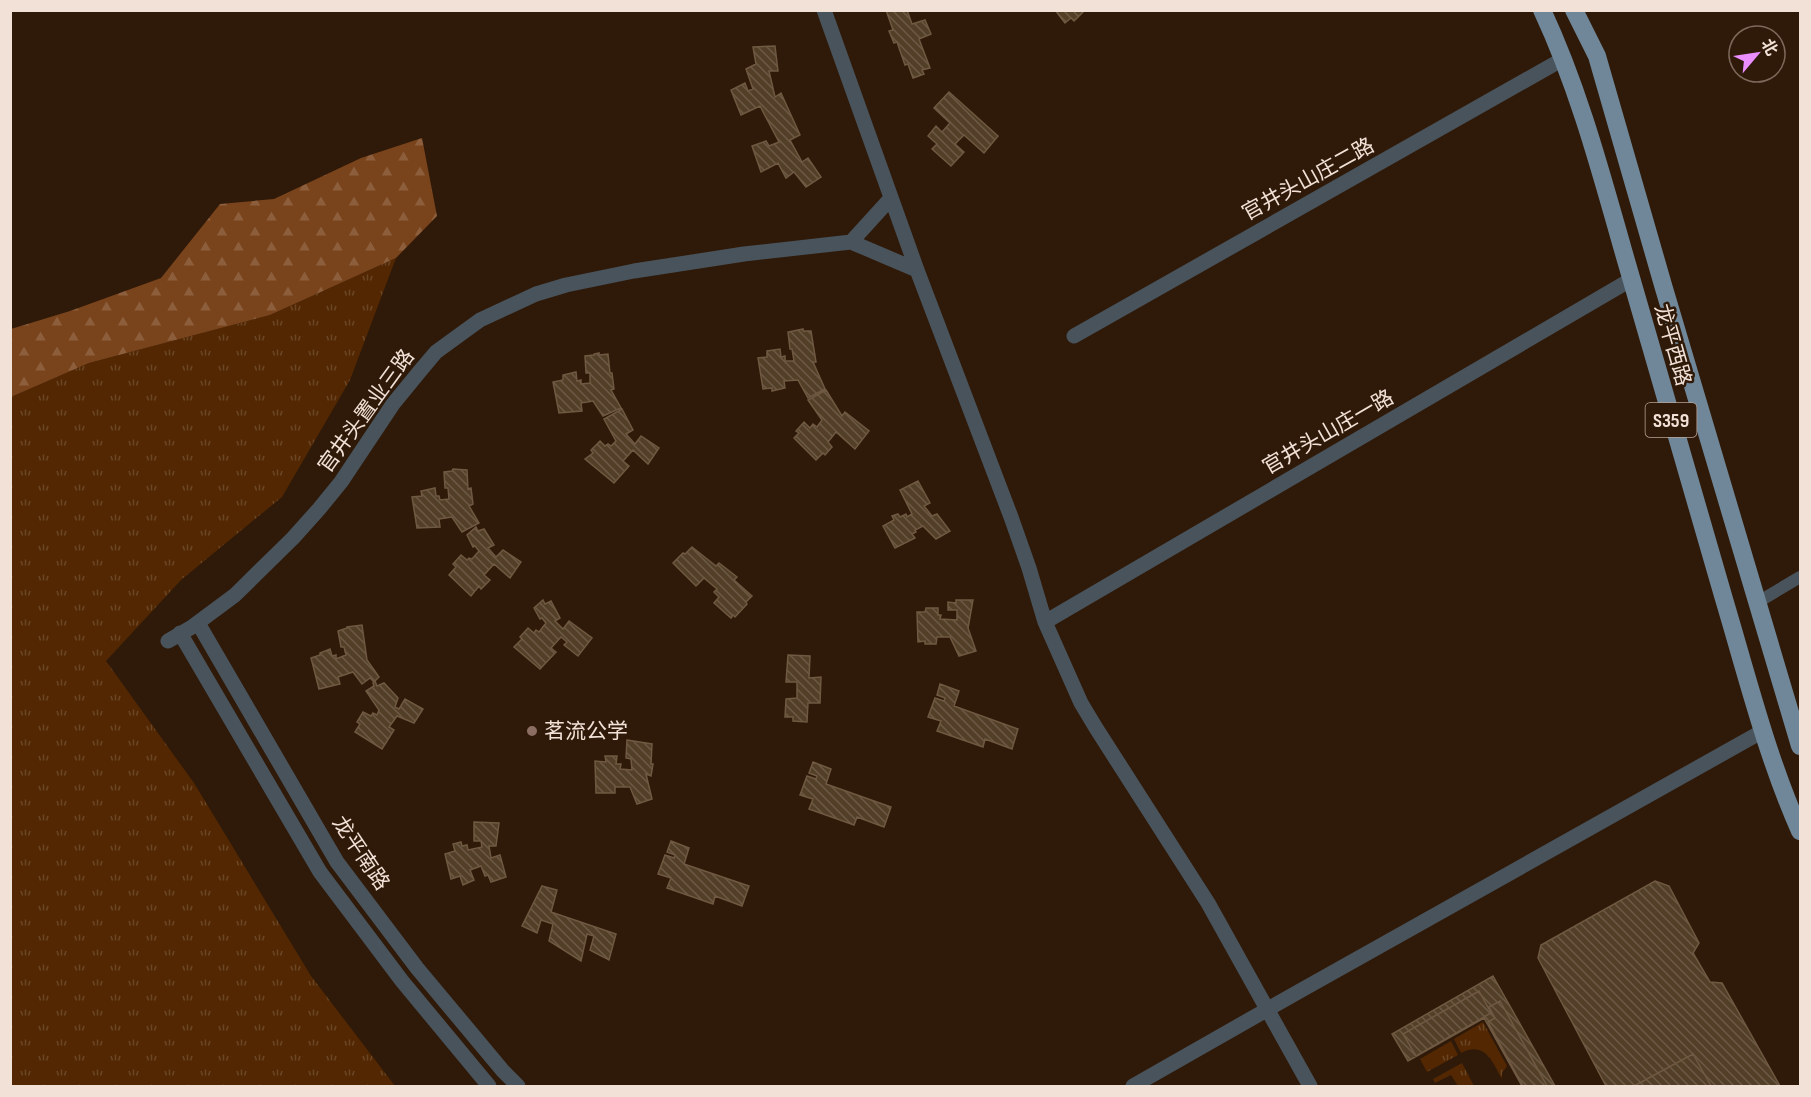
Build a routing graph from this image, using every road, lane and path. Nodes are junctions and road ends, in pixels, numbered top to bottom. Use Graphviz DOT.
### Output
graph roads {
  1 [pos="824,10"];
  2 [pos="1542,10"];
  3 [pos="1575,10"];
  4 [pos="1563,59"];
  5 [pos="891,198"];
  6 [pos="851,242"];
  7 [pos="918,270"];
  8 [pos="1632,279"];
  9 [pos="1074,336"];
  10 [pos="1800,577"];
  11 [pos="1758,602"];
  12 [pos="1045,622"];
  13 [pos="198,623"];
  14 [pos="174,637"];
  15 [pos="1763,731"];
  16 [pos="1800,746"];
  17 [pos="1800,831"];
  18 [pos="1267,1009"];
  19 [pos="489,1086"];
  20 [pos="519,1086"];
  21 [pos="1133,1086"];
  22 [pos="1310,1086"];
  1 -- 5 [label="street"];
  2 -- 4 [label="main road, 龙平西路 / S359"];
  3 -- 11 [label="main road, 龙平西路 / S359"];
  4 -- 8 [label="main road, 龙平西路 / S359"];
  4 -- 9 [label="street, 官井头山庄二路"];
  5 -- 6 [label="street"];
  5 -- 7 [label="street"];
  6 -- 7 [label="street, 官井头置业三路"];
  6 -- 13 [label="street, 官井头置业三路"];
  7 -- 12 [label="street"];
  8 -- 12 [label="street, 官井头山庄一路"];
  8 -- 15 [label="main road, 龙平西路 / S359"];
  10 -- 11 [label="street"];
  11 -- 16 [label="main road, 龙平西路 / S359"];
  12 -- 18 [label="street"];
  13 -- 14 [label="street, 官井头置业三路"];
  13 -- 20 [label="street, 龙平南路"];
  14 -- 19 [label="street, 龙平南路"];
  15 -- 17 [label="main road, 龙平西路 / S359"];
  15 -- 18 [label="street"];
  18 -- 21 [label="street"];
  18 -- 22 [label="street"];
}
